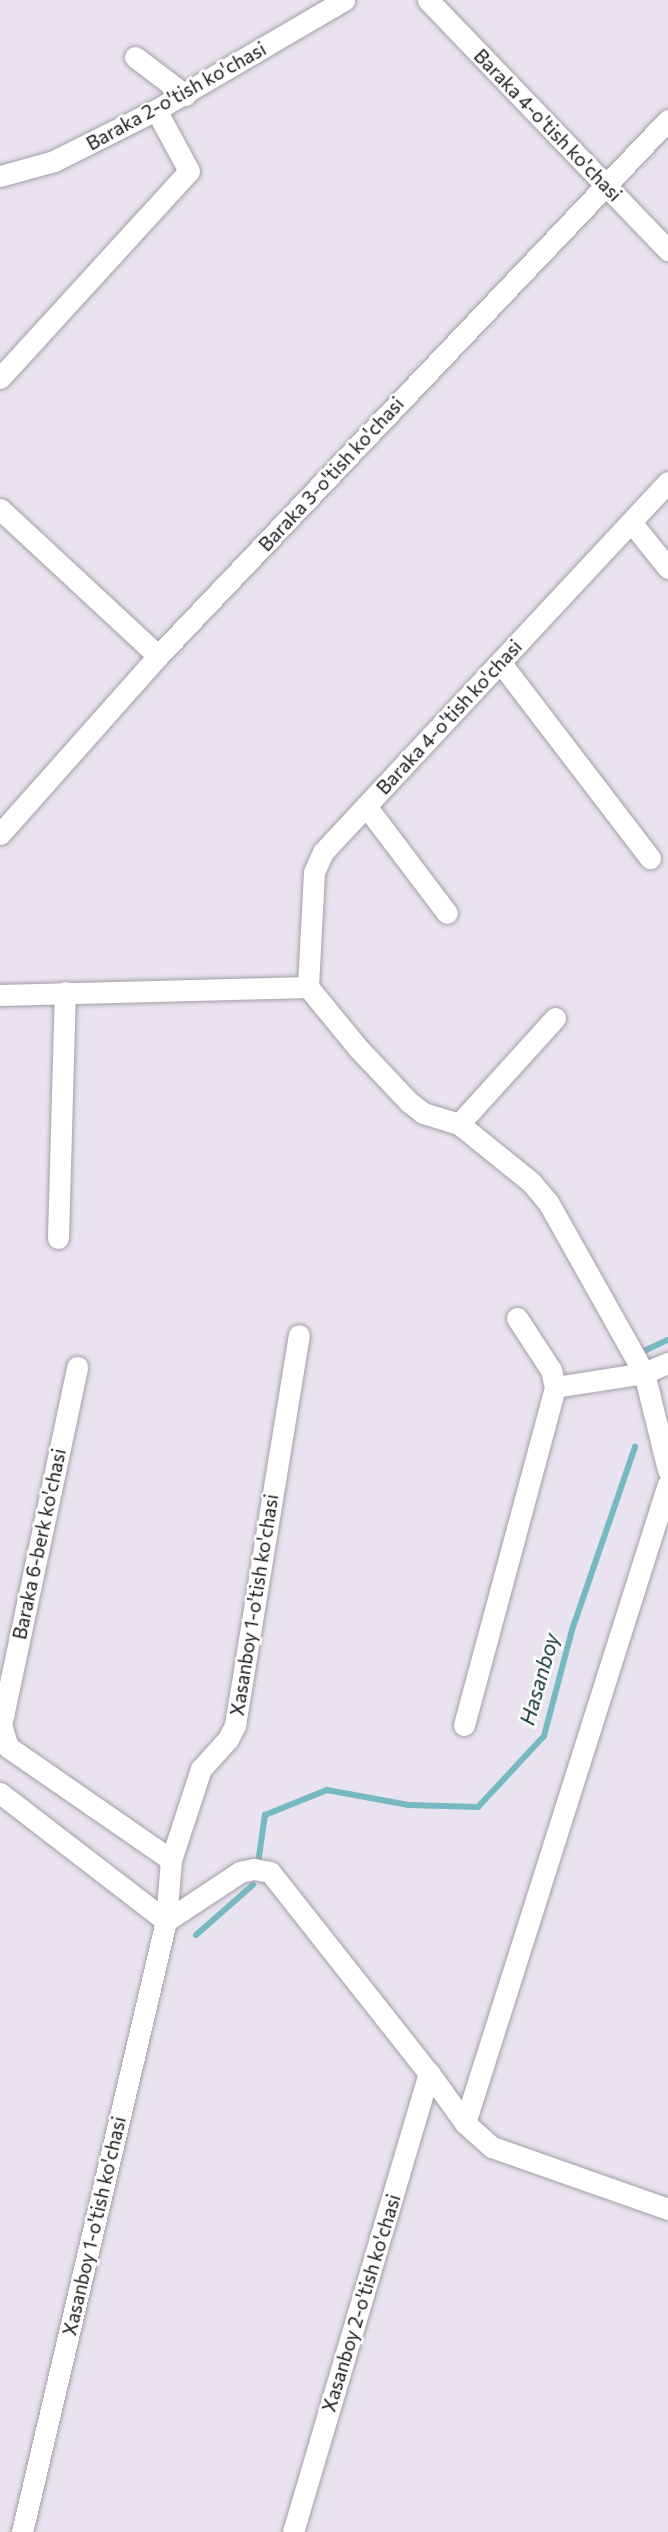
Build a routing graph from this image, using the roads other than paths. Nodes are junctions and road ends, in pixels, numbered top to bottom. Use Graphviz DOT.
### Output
graph roads {
  1 [pos="344,0"];
  2 [pos="428,0"];
  3 [pos="135,57"];
  4 [pos="186,95"];
  5 [pos="156,110"];
  6 [pos="668,120"];
  7 [pos="0,176"];
  8 [pos="605,185"];
  9 [pos="668,250"];
  10 [pos="0,378"];
  11 [pos="668,482"];
  12 [pos="0,509"];
  13 [pos="631,522"];
  14 [pos="668,568"];
  15 [pos="158,656"];
  16 [pos="500,662"];
  17 [pos="366,806"];
  18 [pos="0,834"];
  19 [pos="650,858"];
  20 [pos="447,913"];
  21 [pos="308,987"];
  22 [pos="65,992"];
  23 [pos="0,995"];
  24 [pos="555,1018"];
  25 [pos="459,1124"];
  26 [pos="58,1238"];
  27 [pos="517,1318"];
  28 [pos="299,1335"];
  29 [pos="668,1363"];
  30 [pos="77,1367"];
  31 [pos="644,1373"];
  32 [pos="555,1387"];
  33 [pos="668,1469"];
  34 [pos="668,1484"];
  35 [pos="1,1721"];
  36 [pos="464,1725"];
  37 [pos="0,1793"];
  38 [pos="171,1860"];
  39 [pos="166,1921"];
  40 [pos="429,2073"];
  41 [pos="465,2123"];
  42 [pos="668,2209"];
  43 [pos="22,2532"];
  44 [pos="293,2532"];
  1 -- 4 [label="street, Baraka 2-o'tish ko'chasi"];
  2 -- 8 [label="street, Baraka 4-o'tish ko'chasi"];
  3 -- 4 [label="street"];
  4 -- 5 [label="street, Baraka 2-o'tish ko'chasi"];
  5 -- 7 [label="street, Baraka 2-o'tish ko'chasi"];
  5 -- 10 [label="street"];
  6 -- 8 [label="street, Baraka 3-o'tish ko'chasi"];
  8 -- 9 [label="street, Baraka 4-o'tish ko'chasi"];
  8 -- 15 [label="street, Baraka 3-o'tish ko'chasi"];
  11 -- 13 [label="street, Baraka 4-o'tish ko'chasi"];
  12 -- 15 [label="street"];
  13 -- 14 [label="street"];
  13 -- 16 [label="street, Baraka 4-o'tish ko'chasi"];
  15 -- 18 [label="street, Baraka 3-o'tish ko'chasi"];
  16 -- 17 [label="street, Baraka 4-o'tish ko'chasi"];
  16 -- 19 [label="street"];
  17 -- 20 [label="street"];
  17 -- 21 [label="street, Baraka 4-o'tish ko'chasi"];
  21 -- 22 [label="street"];
  21 -- 25 [label="street"];
  22 -- 23 [label="street"];
  22 -- 26 [label="street"];
  24 -- 25 [label="street"];
  25 -- 31 [label="street"];
  27 -- 32 [label="street"];
  28 -- 38 [label="street, Xasanboy 1-o'tish ko'chasi"];
  29 -- 31 [label="street"];
  30 -- 35 [label="street, Baraka 6-berk ko'chasi"];
  31 -- 32 [label="street"];
  31 -- 33 [label="street"];
  32 -- 36 [label="street"];
  34 -- 41 [label="street"];
  35 -- 38 [label="street"];
  37 -- 39 [label="street"];
  38 -- 39 [label="street, Xasanboy 1-o'tish ko'chasi"];
  39 -- 40 [label="street"];
  39 -- 43 [label="street, Xasanboy 1-o'tish ko'chasi"];
  40 -- 41 [label="street"];
  40 -- 44 [label="street, Xasanboy 2-o'tish ko'chasi"];
  41 -- 42 [label="street"];
}
